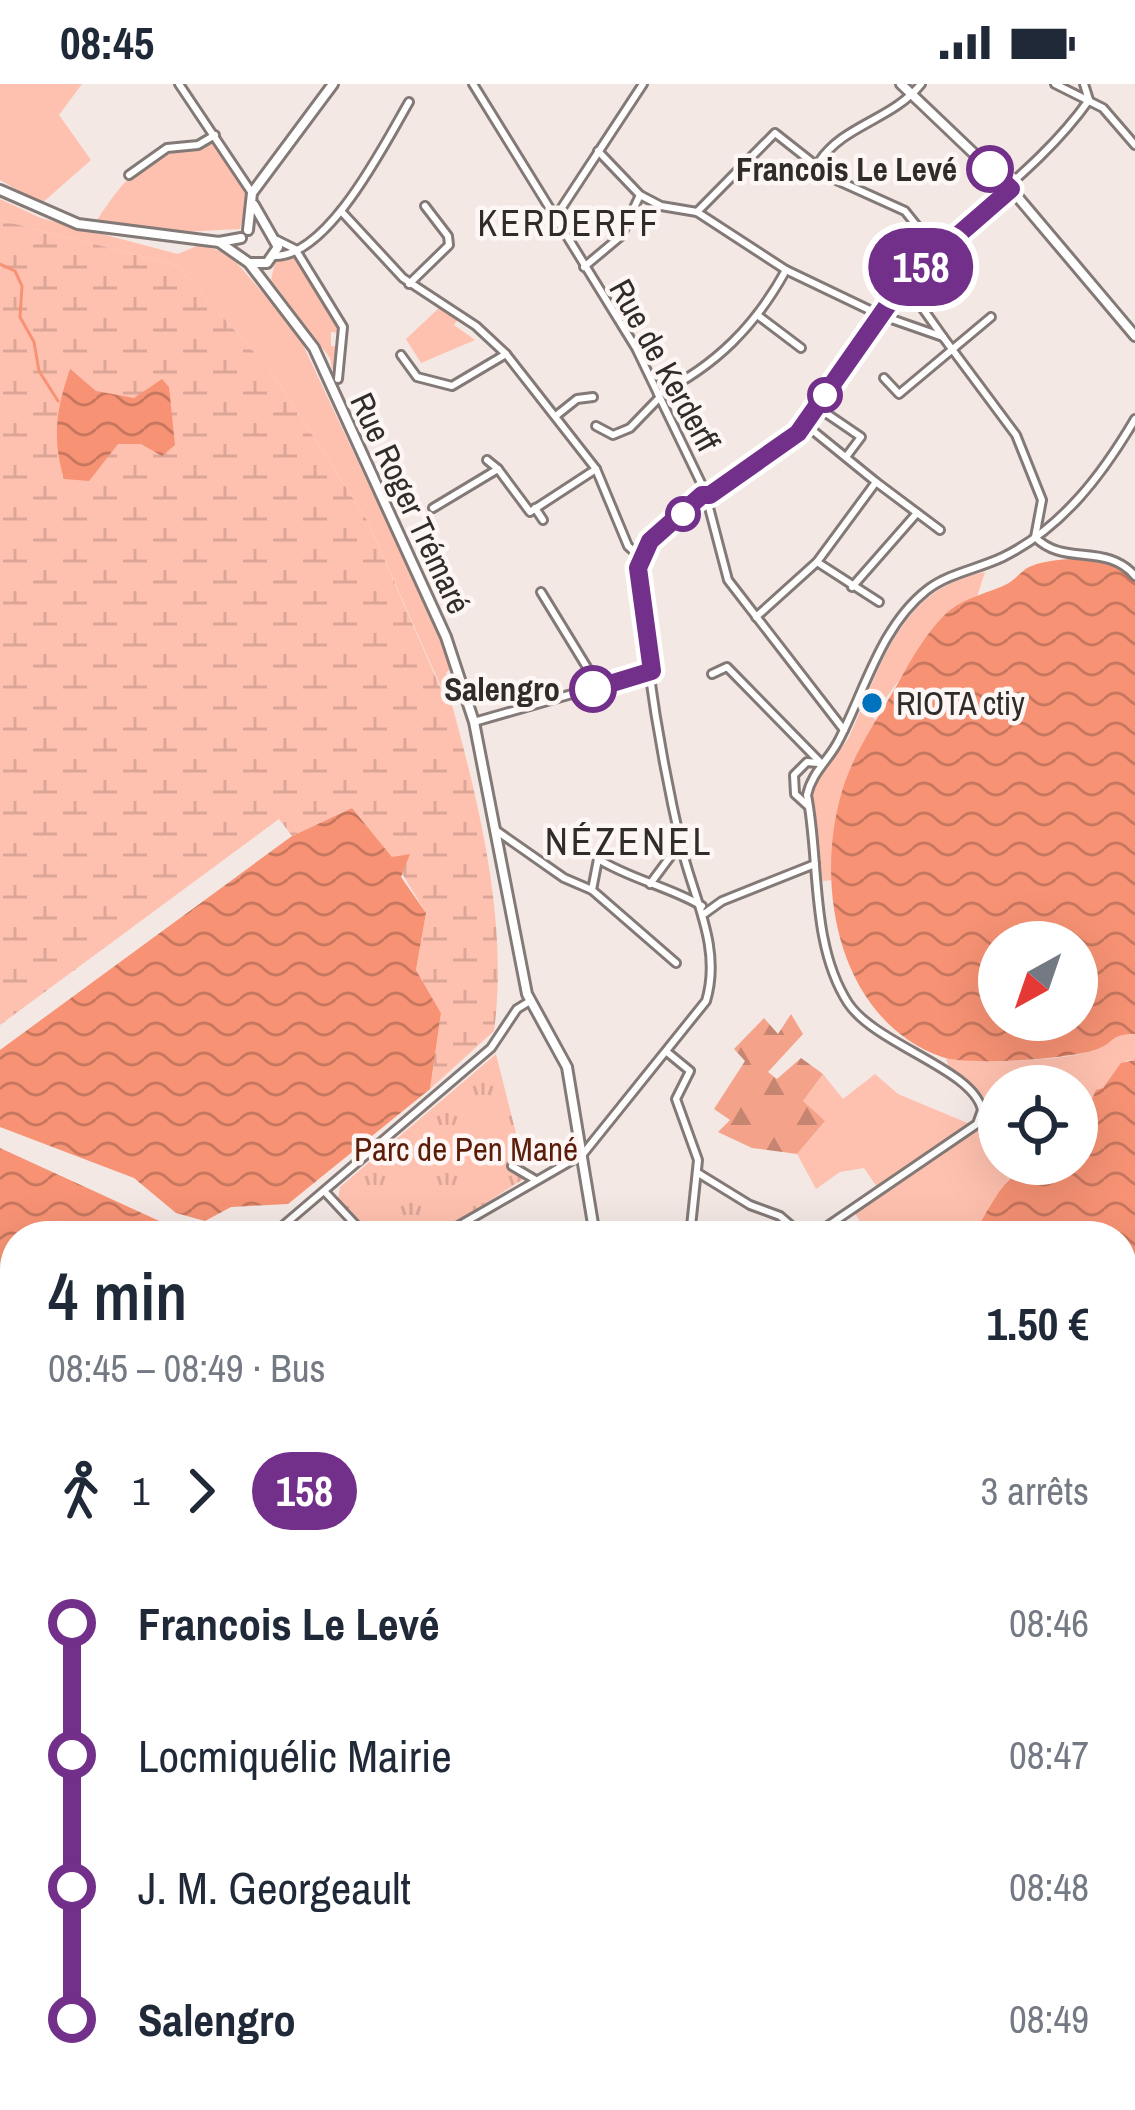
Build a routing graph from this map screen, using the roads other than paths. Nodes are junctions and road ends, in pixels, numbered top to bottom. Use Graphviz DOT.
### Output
graph roads {
  1 [pos="179,84"];
  2 [pos="334,84"];
  3 [pos="473,84"];
  4 [pos="644,84"];
  5 [pos="901,84"];
  6 [pos="921,84"];
  7 [pos="1055,84"];
  8 [pos="1084,84"];
  9 [pos="913,94"];
  10 [pos="1090,100"];
  11 [pos="409,102"];
  12 [pos="214,135"];
  13 [pos="1134,142"];
  14 [pos="598,151"];
  15 [pos="819,162"];
  16 [pos="129,175"];
  17 [pos="1011,189"];
  18 [pos="0,190"];
  19 [pos="640,195"];
  20 [pos="253,199"];
  21 [pos="425,206"];
  22 [pos="341,212"];
  23 [pos="697,212"];
  24 [pos="555,218"];
  25 [pos="264,228"];
  26 [pos="244,234"];
  27 [pos="277,240"];
  28 [pos="219,242"];
  29 [pos="297,250"];
  30 [pos="937,251"];
  31 [pos="240,253"];
  32 [pos="271,260"];
  33 [pos="249,263"];
  34 [pos="584,267"];
  35 [pos="787,270"];
  36 [pos="904,282"];
  37 [pos="409,284"];
  38 [pos="270,290"];
  39 [pos="880,315"];
  40 [pos="760,317"];
  41 [pos="991,317"];
  42 [pos="943,334"];
  43 [pos="1135,336"];
  44 [pos="801,348"];
  45 [pos="953,350"];
  46 [pos="506,354"];
  47 [pos="401,355"];
  48 [pos="884,378"];
  49 [pos="338,379"];
  50 [pos="658,396"];
  51 [pos="593,397"];
  52 [pos="817,407"];
  53 [pos="557,416"];
  54 [pos="1135,419"];
  55 [pos="806,424"];
  56 [pos="596,426"];
  57 [pos="846,457"];
  58 [pos="487,460"];
  59 [pos="498,469"];
  60 [pos="596,469"];
  61 [pos="876,482"];
  62 [pos="706,491"];
  63 [pos="433,508"];
  64 [pos="536,508"];
  65 [pos="917,513"];
  66 [pos="543,520"];
  67 [pos="940,530"];
  68 [pos="1035,537"];
  69 [pos="640,557"];
  70 [pos="817,562"];
  71 [pos="1135,576"];
  72 [pos="852,587"];
  73 [pos="541,592"];
  74 [pos="879,602"];
  75 [pos="756,617"];
  76 [pos="652,671"];
  77 [pos="712,674"];
  78 [pos="599,687"];
  79 [pos="474,722"];
  80 [pos="844,730"];
  81 [pos="821,764"];
  82 [pos="809,806"];
  83 [pos="497,831"];
  84 [pos="682,851"];
  85 [pos="814,864"];
  86 [pos="650,884"];
  87 [pos="592,890"];
  88 [pos="703,910"];
  89 [pos="676,963"];
  90 [pos="530,1001"];
  91 [pos="667,1052"];
  92 [pos="583,1154"];
  93 [pos="512,1166"];
  94 [pos="698,1173"];
  95 [pos="534,1179"];
  96 [pos="326,1193"];
  97 [pos="290,1221"];
  98 [pos="352,1221"];
  99 [pos="465,1221"];
  100 [pos="593,1221"];
  101 [pos="693,1221"];
  102 [pos="786,1221"];
  103 [pos="835,1221"];
  1 -- 12 [label="street"];
  2 -- 20 [label="street"];
  3 -- 24 [label="street, Rue de Kerderff"];
  4 -- 14 [label="street"];
  5 -- 9 [label="street"];
  6 -- 9 [label="street"];
  7 -- 10 [label="street"];
  8 -- 10 [label="street"];
  9 -- 15 [label="street"];
  9 -- 17 [label="street"];
  10 -- 13 [label="street"];
  10 -- 17 [label="street"];
  11 -- 22 [label="street"];
  12 -- 16 [label="street"];
  12 -- 20 [label="street"];
  14 -- 19 [label="street"];
  14 -- 24 [label="street"];
  15 -- 23 [label="street"];
  15 -- 30 [label="street"];
  17 -- 30 [label="street"];
  17 -- 43 [label="street"];
  18 -- 28 [label="street"];
  19 -- 23 [label="street"];
  19 -- 34 [label="street"];
  20 -- 25 [label="street"];
  20 -- 26 [label="street"];
  21 -- 37 [label="street"];
  22 -- 29 [label="street"];
  22 -- 37 [label="street"];
  23 -- 35 [label="street"];
  24 -- 34 [label="street, Rue de Kerderff"];
  25 -- 26 [label="street"];
  25 -- 27 [label="street"];
  26 -- 28 [label="street"];
  26 -- 31 [label="street"];
  27 -- 29 [label="street"];
  27 -- 32 [label="street"];
  28 -- 31 [label="street"];
  29 -- 32 [label="street"];
  29 -- 49 [label="street, Rue Roger Trémaré"];
  30 -- 36 [label="street"];
  31 -- 33 [label="street"];
  32 -- 33 [label="street"];
  32 -- 38 [label="street"];
  33 -- 38 [label="street, Rue Roger Trémaré"];
  34 -- 50 [label="street, Rue de Kerderff"];
  35 -- 39 [label="street"];
  35 -- 40 [label="street"];
  36 -- 39 [label="street"];
  36 -- 42 [label="street"];
  37 -- 46 [label="street"];
  38 -- 79 [label="street, Rue Roger Trémaré"];
  39 -- 42 [label="street"];
  39 -- 52 [label="street"];
  40 -- 44 [label="street"];
  40 -- 50 [label="street"];
  41 -- 45 [label="street"];
  42 -- 45 [label="street"];
  45 -- 48 [label="street"];
  45 -- 68 [label="street"];
  46 -- 47 [label="street"];
  46 -- 53 [label="street"];
  50 -- 56 [label="street"];
  50 -- 62 [label="street, Rue de Kerderff"];
  51 -- 53 [label="street"];
  52 -- 55 [label="street"];
  52 -- 57 [label="street"];
  53 -- 60 [label="street"];
  54 -- 68 [label="street"];
  55 -- 57 [label="street"];
  55 -- 62 [label="street"];
  57 -- 61 [label="street"];
  58 -- 59 [label="street"];
  59 -- 63 [label="street"];
  59 -- 64 [label="street"];
  60 -- 64 [label="street"];
  60 -- 69 [label="street"];
  61 -- 65 [label="street"];
  61 -- 70 [label="street"];
  62 -- 69 [label="street"];
  62 -- 75 [label="street, Rue de Kerderff"];
  64 -- 66 [label="street"];
  65 -- 67 [label="street"];
  65 -- 72 [label="street"];
  68 -- 71 [label="street"];
  68 -- 80 [label="street"];
  69 -- 76 [label="street"];
  70 -- 72 [label="street"];
  70 -- 75 [label="street"];
  72 -- 74 [label="street"];
  73 -- 78 [label="street"];
  75 -- 80 [label="street, Rue de Kerderff"];
  76 -- 78 [label="street"];
  76 -- 84 [label="street"];
  77 -- 81 [label="street"];
  78 -- 79 [label="street"];
  79 -- 83 [label="street, Rue Roger Trémaré"];
  80 -- 81 [label="street"];
  81 -- 82 [label="street"];
  81 -- 82 [label="street"];
  82 -- 85 [label="street"];
  83 -- 87 [label="street"];
  83 -- 90 [label="street, Rue Roger Trémaré"];
  84 -- 86 [label="street"];
  84 -- 88 [label="street"];
  85 -- 88 [label="street"];
  85 -- 103 [label="street"];
  86 -- 87 [label="street"];
  86 -- 88 [label="street"];
  87 -- 89 [label="street"];
  88 -- 91 [label="street"];
  90 -- 92 [label="street, Rue Roger Trémaré"];
  90 -- 96 [label="street"];
  91 -- 92 [label="street"];
  91 -- 94 [label="street"];
  92 -- 95 [label="street"];
  92 -- 100 [label="street, Rue Roger Trémaré"];
  93 -- 95 [label="street"];
  94 -- 101 [label="street"];
  94 -- 102 [label="street"];
  95 -- 99 [label="street"];
  96 -- 97 [label="street"];
  96 -- 98 [label="street"];
}
